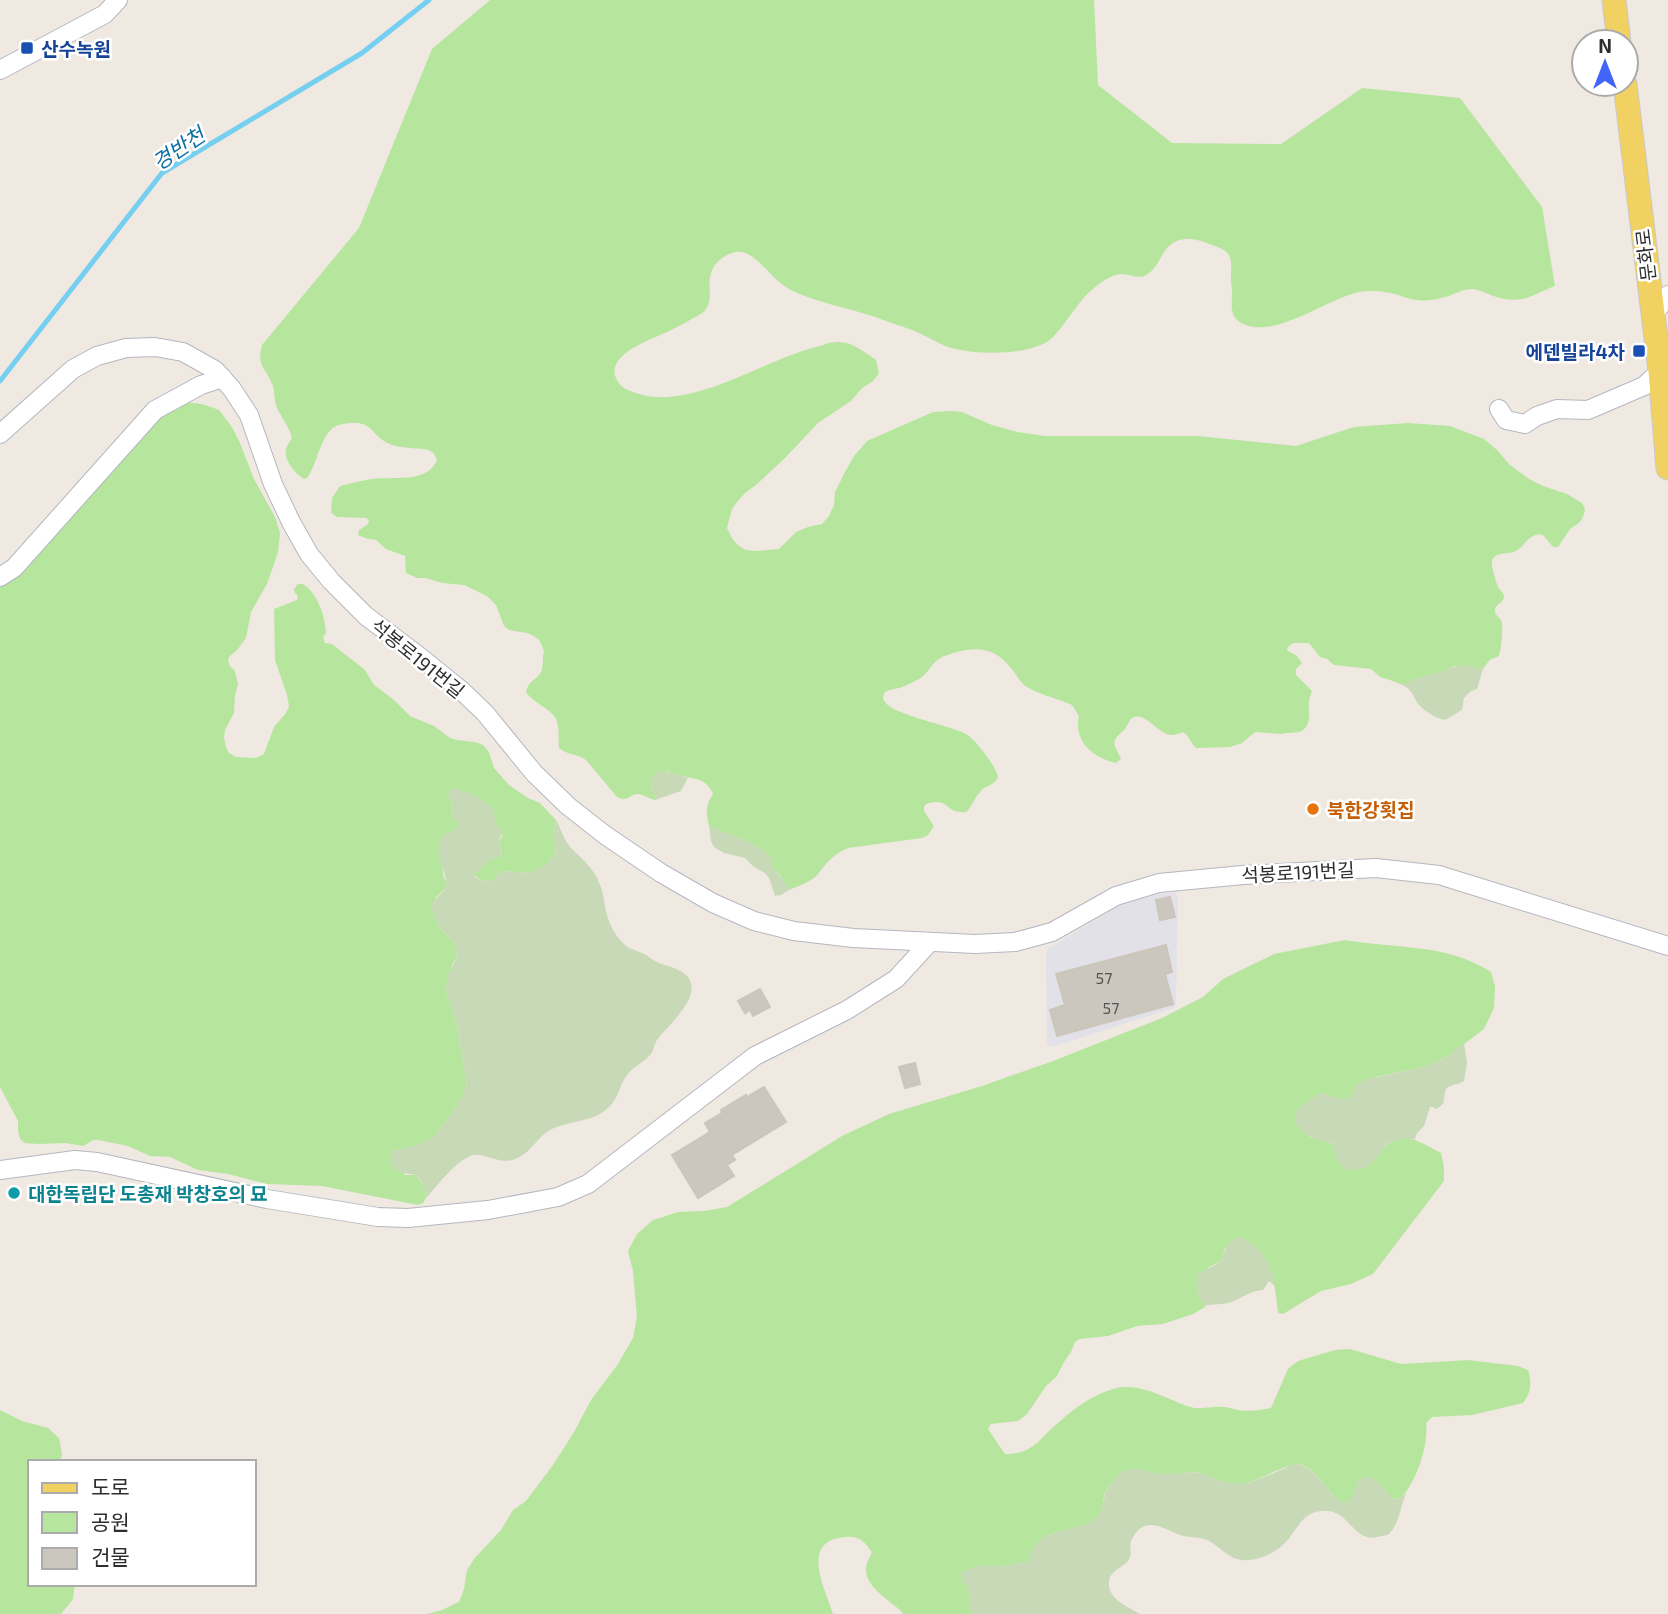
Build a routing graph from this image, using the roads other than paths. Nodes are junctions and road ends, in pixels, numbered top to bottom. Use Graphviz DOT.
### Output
graph roads {
  1 [pos="118,0"];
  2 [pos="1614,0"];
  3 [pos="1617,28"];
  4 [pos="0,70"];
  5 [pos="1627,98"];
  6 [pos="1668,295"];
  7 [pos="1653,317"];
  8 [pos="1664,372"];
  9 [pos="223,379"];
  10 [pos="1499,409"];
  11 [pos="0,434"];
  12 [pos="1668,468"];
  13 [pos="0,577"];
  14 [pos="930,942"];
  15 [pos="1668,946"];
  16 [pos="0,1170"];
  1 -- 4 [label="street"];
  2 -- 3 [label="main road"];
  5 -- 7 [label="main road, 문화로"];
  6 -- 7 [label="street"];
  7 -- 8 [label="main road, 문화로"];
  8 -- 10 [label="street"];
  8 -- 12 [label="main road, 문화로"];
  9 -- 11 [label="street, 석봉로191번길"];
  9 -- 13 [label="street"];
  9 -- 14 [label="street, 석봉로191번길"];
  14 -- 15 [label="street, 석봉로191번길"];
  14 -- 16 [label="street"];
}
